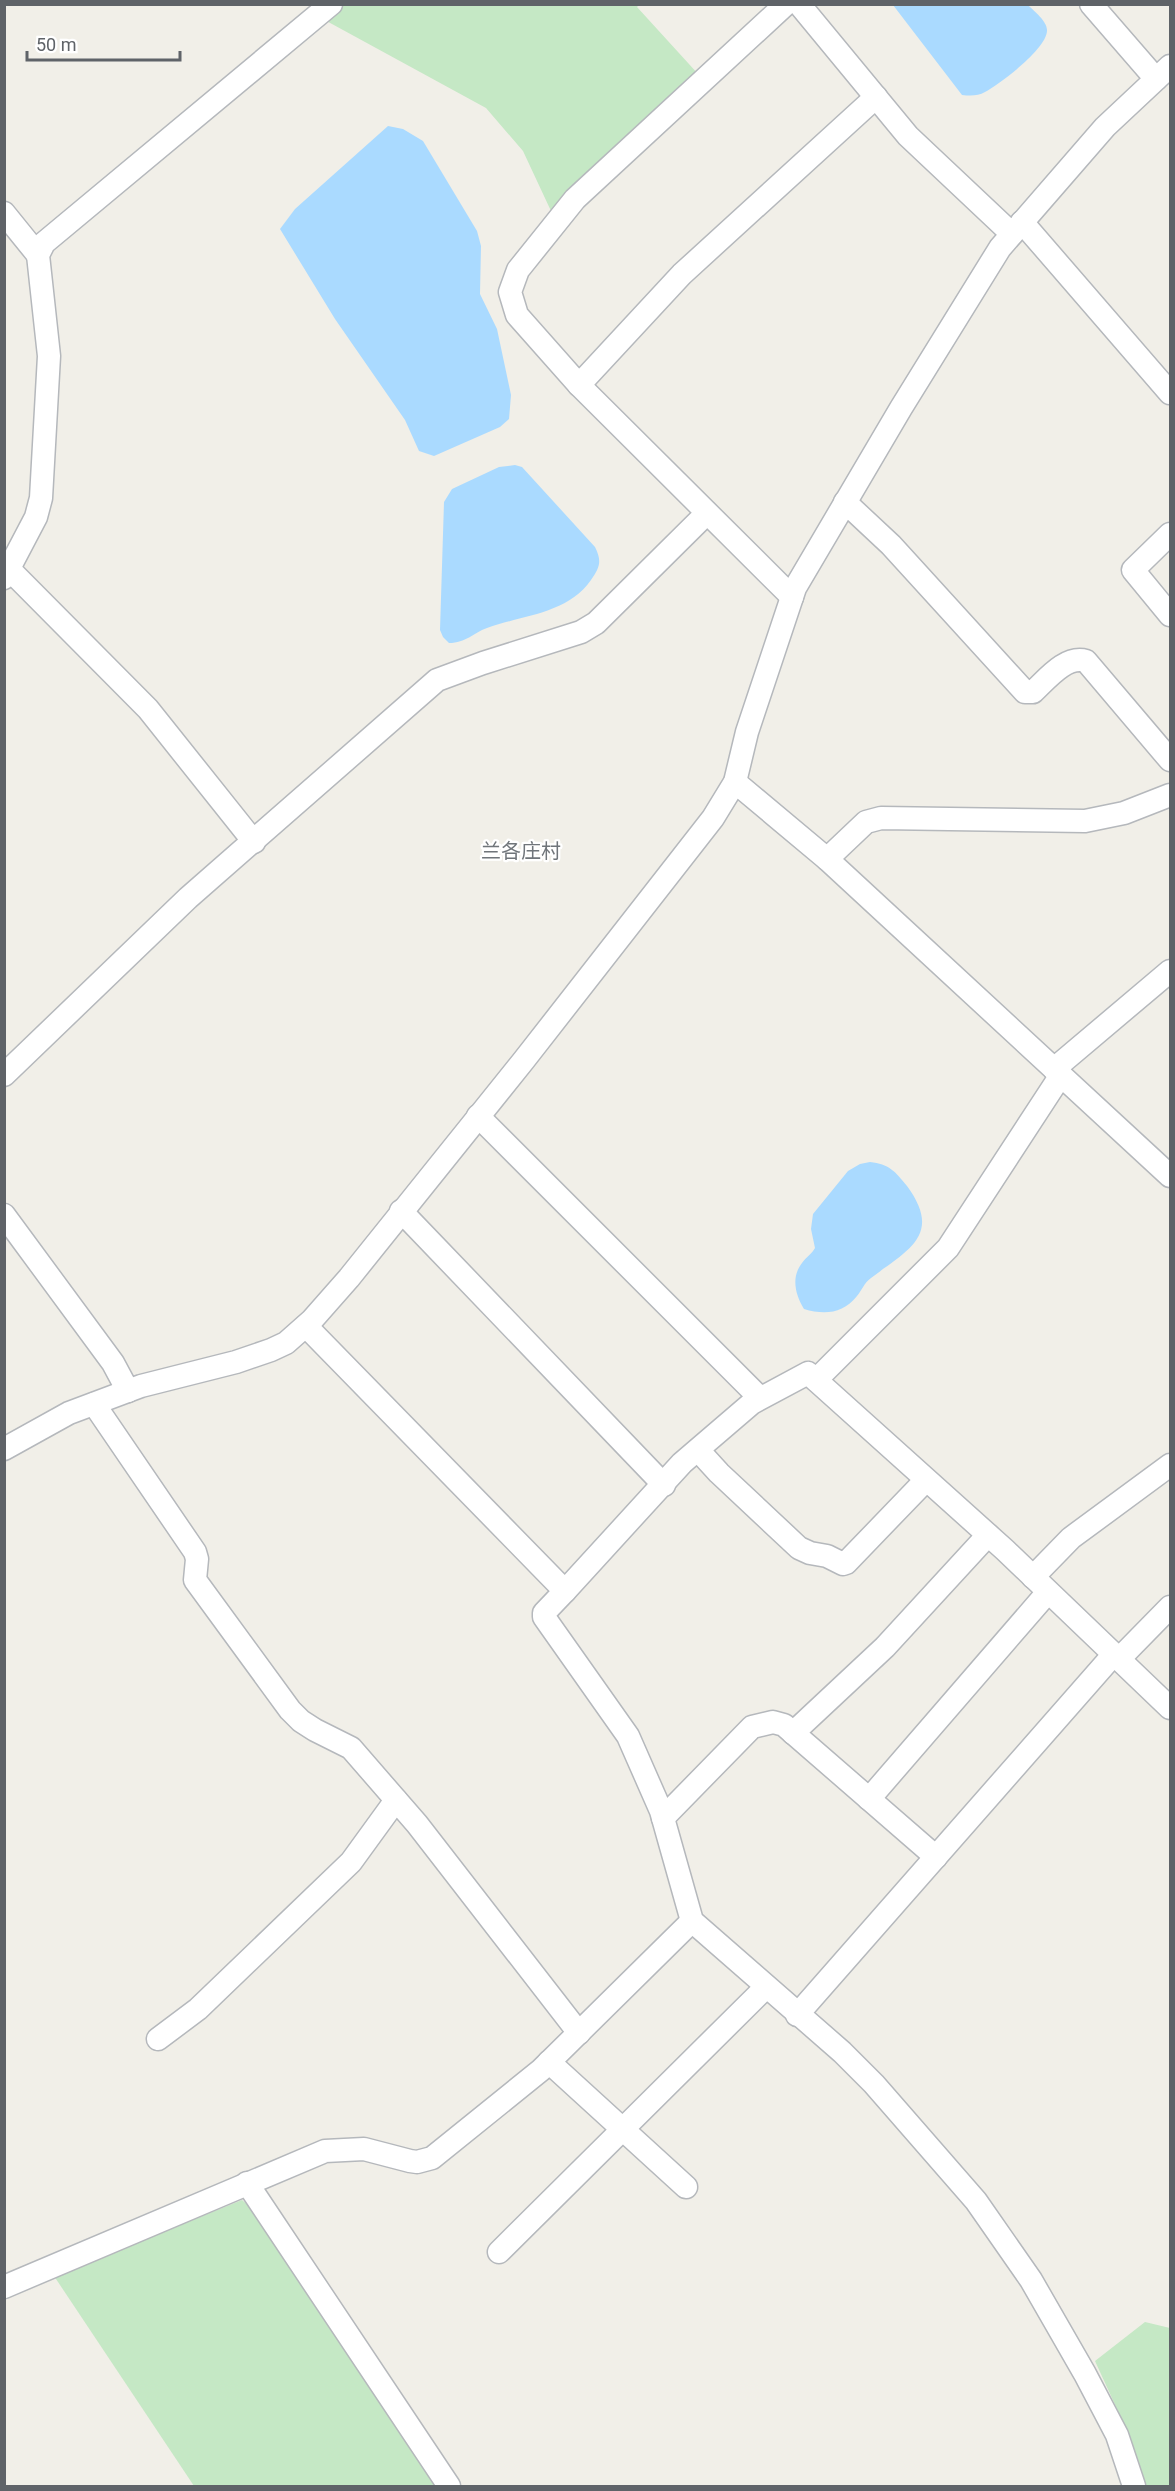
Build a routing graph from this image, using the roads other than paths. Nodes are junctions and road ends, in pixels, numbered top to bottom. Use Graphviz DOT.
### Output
graph roads {
  1 [pos="331,4"];
  2 [pos="786,4"];
  3 [pos="800,4"];
  4 [pos="1091,4"];
  5 [pos="1163,73"];
  6 [pos="876,97"];
  7 [pos="4,213"];
  8 [pos="1017,228"];
  9 [pos="38,255"];
  10 [pos="579,385"];
  11 [pos="1170,393"];
  12 [pos="845,502"];
  13 [pos="707,513"];
  14 [pos="1169,538"];
  15 [pos="6,573"];
  16 [pos="792,597"];
  17 [pos="1170,615"];
  18 [pos="1170,760"];
  19 [pos="735,782"];
  20 [pos="1170,795"];
  21 [pos="254,842"];
  22 [pos="827,860"];
  23 [pos="1170,971"];
  24 [pos="1058,1072"];
  25 [pos="4,1075"];
  26 [pos="478,1116"];
  27 [pos="1170,1176"];
  28 [pos="401,1211"];
  29 [pos="4,1215"];
  30 [pos="306,1326"];
  31 [pos="816,1380"];
  32 [pos="128,1391"];
  33 [pos="760,1398"];
  34 [pos="94,1404"];
  35 [pos="4,1449"];
  36 [pos="698,1450"];
  37 [pos="1170,1465"];
  38 [pos="926,1480"];
  39 [pos="664,1485"];
  40 [pos="988,1535"];
  41 [pos="1041,1584"];
  42 [pos="565,1591"];
  43 [pos="1170,1607"];
  44 [pos="1117,1656"];
  45 [pos="1170,1708"];
  46 [pos="793,1733"];
  47 [pos="869,1799"];
  48 [pos="396,1800"];
  49 [pos="663,1818"];
  50 [pos="936,1857"];
  51 [pos="692,1921"];
  52 [pos="766,1987"];
  53 [pos="797,2015"];
  54 [pos="579,2033"];
  55 [pos="158,2039"];
  56 [pos="549,2062"];
  57 [pos="623,2129"];
  58 [pos="248,2183"];
  59 [pos="686,2187"];
  60 [pos="499,2252"];
  61 [pos="4,2288"];
  62 [pos="448,2487"];
  63 [pos="1134,2487"];
  1 -- 9 [label="street"];
  2 -- 10 [label="street"];
  3 -- 6 [label="street"];
  4 -- 5 [label="street"];
  5 -- 8 [label="street"];
  6 -- 8 [label="street"];
  6 -- 10 [label="street"];
  7 -- 9 [label="street"];
  8 -- 11 [label="street"];
  8 -- 12 [label="street"];
  9 -- 15 [label="street"];
  10 -- 13 [label="street"];
  12 -- 16 [label="street"];
  12 -- 18 [label="street"];
  13 -- 16 [label="street"];
  13 -- 21 [label="street"];
  14 -- 17 [label="street"];
  15 -- 21 [label="street"];
  16 -- 19 [label="street"];
  19 -- 22 [label="street"];
  19 -- 26 [label="street"];
  20 -- 22 [label="street"];
  21 -- 25 [label="street"];
  22 -- 24 [label="street"];
  23 -- 24 [label="street"];
  24 -- 27 [label="street"];
  24 -- 31 [label="street"];
  26 -- 28 [label="street"];
  26 -- 33 [label="street"];
  28 -- 30 [label="street"];
  28 -- 39 [label="street"];
  29 -- 32 [label="street"];
  30 -- 32 [label="street"];
  30 -- 42 [label="street"];
  31 -- 33 [label="street"];
  31 -- 38 [label="street"];
  32 -- 34 [label="street"];
  33 -- 36 [label="street"];
  34 -- 35 [label="street"];
  34 -- 48 [label="street"];
  36 -- 38 [label="street"];
  36 -- 39 [label="street"];
  37 -- 41 [label="street"];
  38 -- 40 [label="street"];
  39 -- 42 [label="street"];
  40 -- 41 [label="street"];
  40 -- 46 [label="street"];
  41 -- 44 [label="street"];
  41 -- 47 [label="street"];
  42 -- 49 [label="street"];
  43 -- 44 [label="street"];
  44 -- 45 [label="street"];
  44 -- 50 [label="street"];
  46 -- 47 [label="street"];
  46 -- 49 [label="street"];
  47 -- 50 [label="street"];
  48 -- 54 [label="street"];
  48 -- 55 [label="street"];
  49 -- 51 [label="street"];
  50 -- 53 [label="street"];
  51 -- 52 [label="street"];
  51 -- 54 [label="street"];
  52 -- 53 [label="street"];
  52 -- 57 [label="street"];
  53 -- 63 [label="street"];
  54 -- 56 [label="street"];
  56 -- 57 [label="street"];
  56 -- 58 [label="street"];
  57 -- 59 [label="street"];
  57 -- 60 [label="street"];
  58 -- 61 [label="street"];
  58 -- 62 [label="street"];
}
